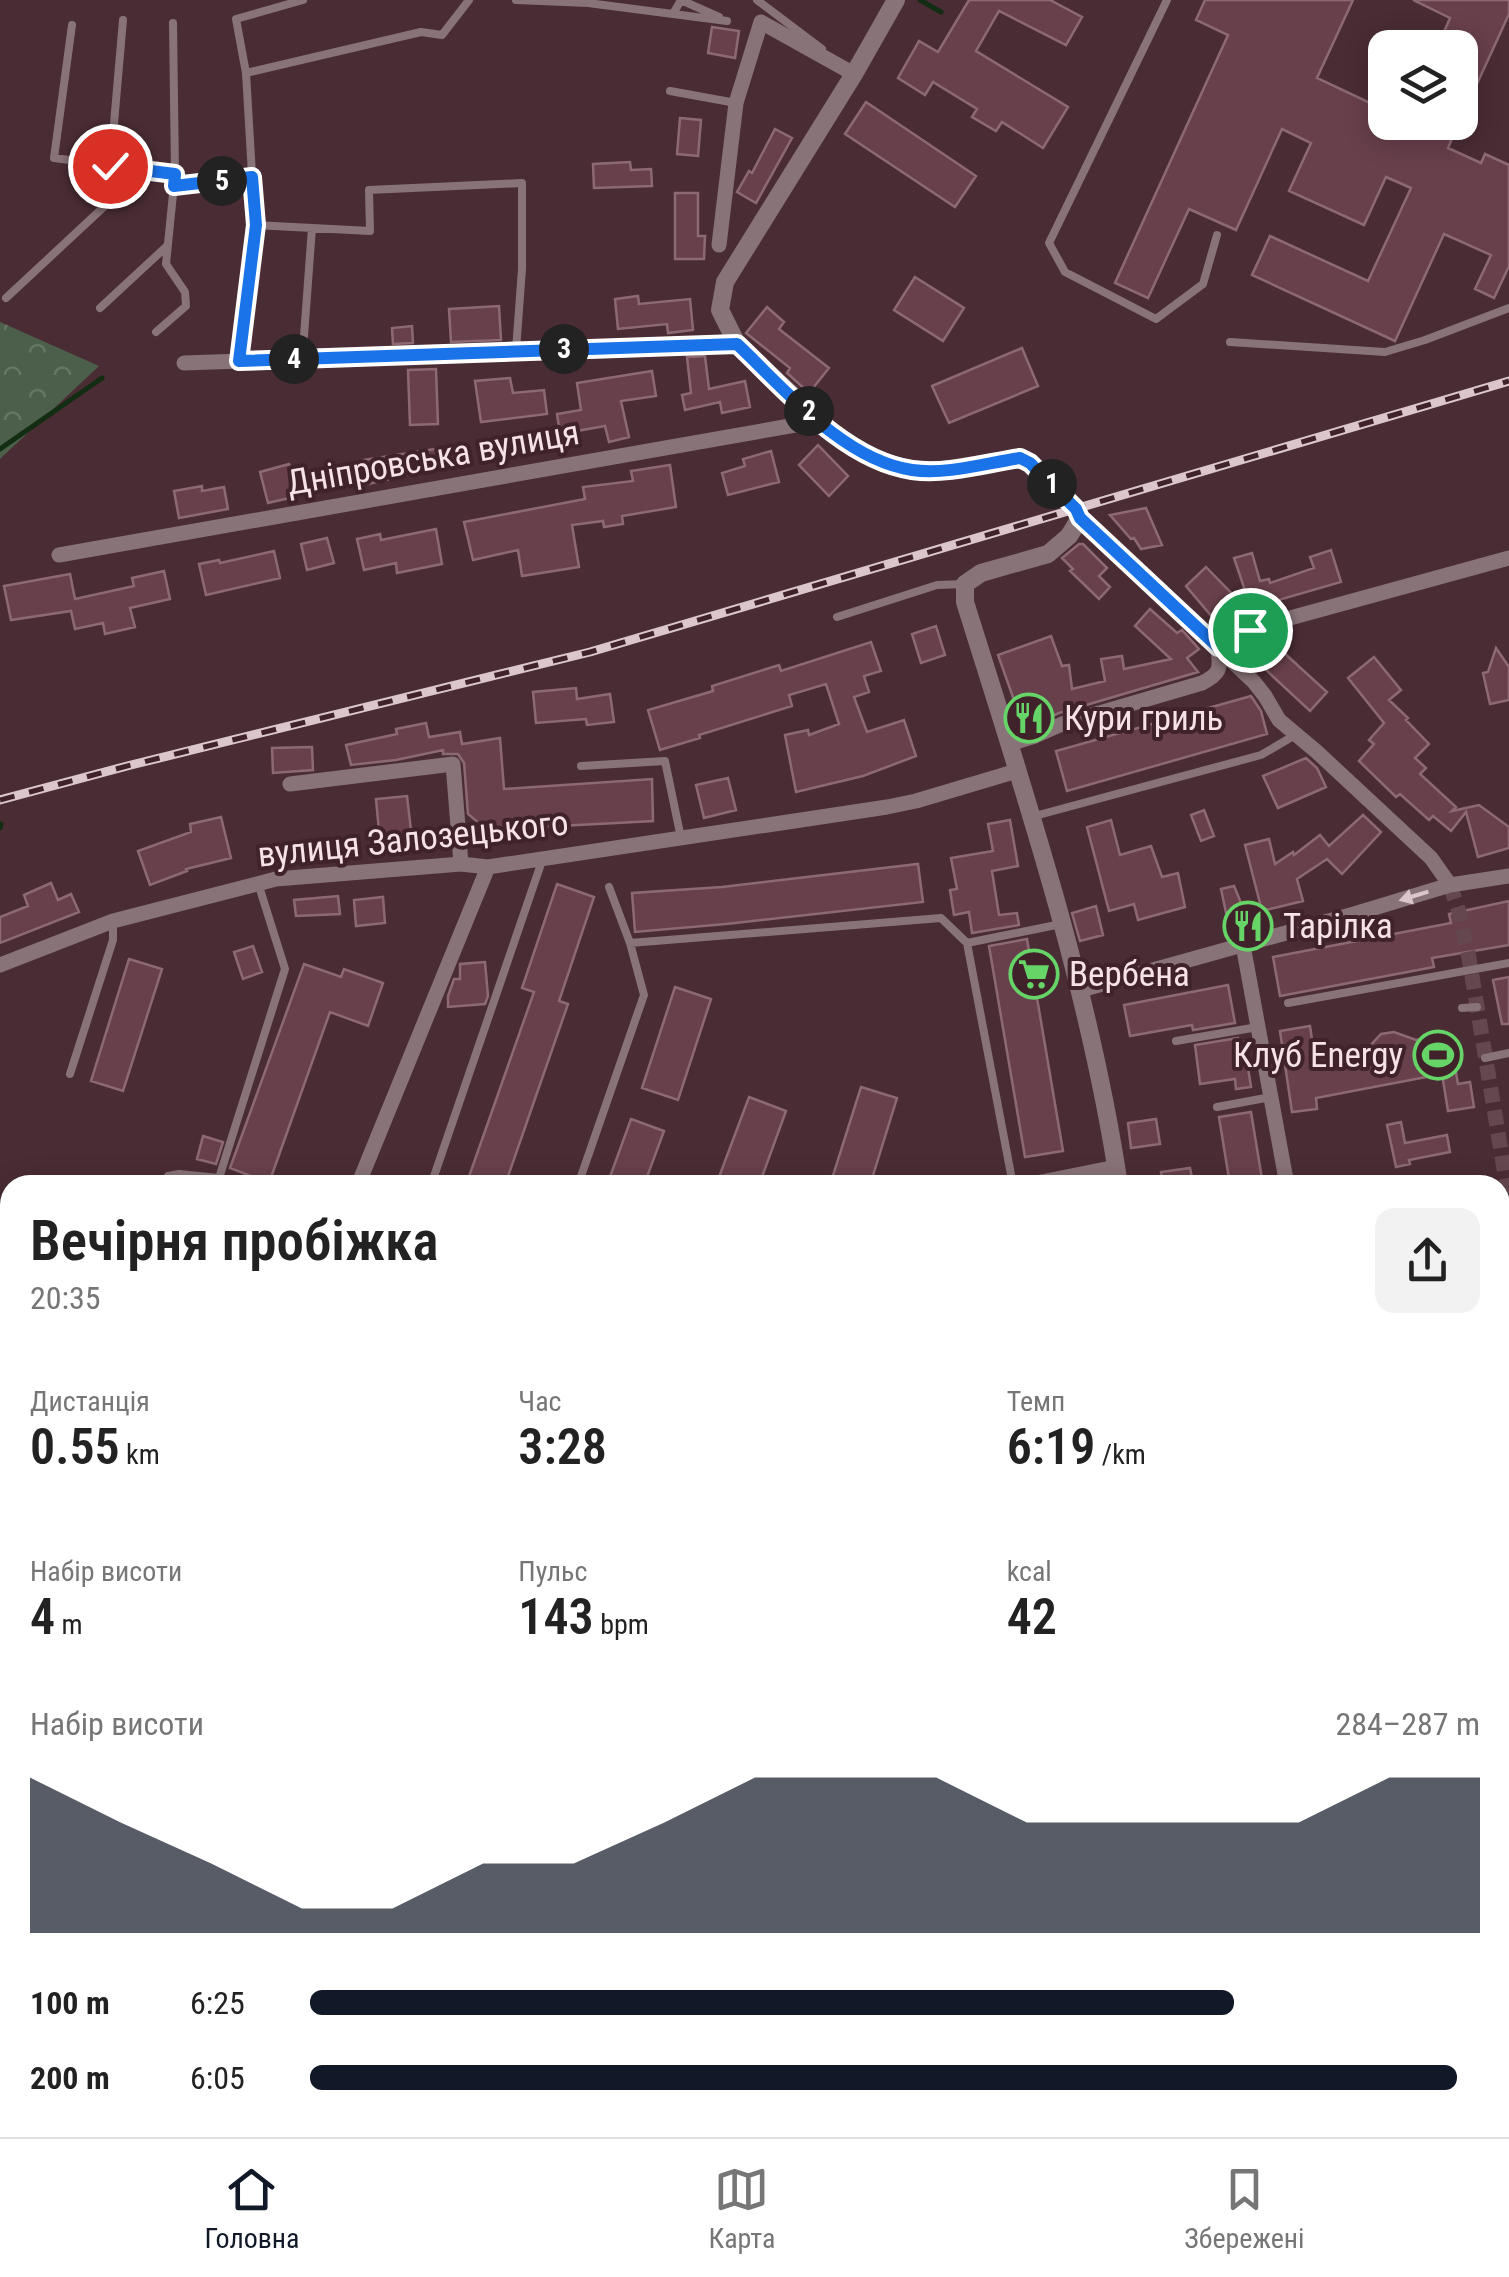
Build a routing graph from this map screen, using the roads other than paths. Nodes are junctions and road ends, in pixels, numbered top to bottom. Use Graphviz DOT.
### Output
graph roads {
  1 [pos="303,0"];
  2 [pos="469,0"];
  3 [pos="516,0"];
  4 [pos="681,0"];
  5 [pos="757,0"];
  6 [pos="896,0"];
  7 [pos="1167,0"];
  8 [pos="673,14"];
  9 [pos="122,20"];
  10 [pos="173,23"];
  11 [pos="72,25"];
  12 [pos="246,73"];
  13 [pos="854,74"];
  14 [pos="670,91"];
  15 [pos="736,103"];
  16 [pos="110,166"];
  17 [pos="175,174"];
  18 [pos="252,177"];
  19 [pos="174,186"];
  20 [pos="256,225"];
  21 [pos="312,228"];
  22 [pos="1216,235"];
  23 [pos="718,245"];
  24 [pos="168,246"];
  25 [pos="6,298"];
  26 [pos="100,308"];
  27 [pos="1509,308"];
  28 [pos="156,332"];
  29 [pos="304,336"];
  30 [pos="1230,342"];
  31 [pos="737,344"];
  32 [pos="516,350"];
  33 [pos="239,361"];
  34 [pos="184,363"];
  35 [pos="818,420"];
  36 [pos="1080,518"];
  37 [pos="59,556"];
  38 [pos="1509,558"];
  39 [pos="964,584"];
  40 [pos="836,617"];
  41 [pos="1218,647"];
  42 [pos="1297,734"];
  43 [pos="1009,744"];
  44 [pos="581,766"];
  45 [pos="1017,771"];
  46 [pos="290,784"];
  47 [pos="1031,817"];
  48 [pos="682,838"];
  49 [pos="543,858"];
  50 [pos="462,864"];
  51 [pos="488,867"];
  52 [pos="1509,876"];
  53 [pos="258,884"];
  54 [pos="1450,886"];
  55 [pos="609,887"];
  56 [pos="113,921"];
  57 [pos="1062,924"];
  58 [pos="630,943"];
  59 [pos="968,943"];
  60 [pos="1243,946"];
  61 [pos="1509,963"];
  62 [pos="0,965"];
  63 [pos="1081,990"];
  64 [pos="1288,1003"];
  65 [pos="1477,1007"];
  66 [pos="1462,1008"];
  67 [pos="1258,1027"];
  68 [pos="1176,1042"];
  69 [pos="1509,1053"];
  70 [pos="1485,1058"];
  71 [pos="70,1074"];
  72 [pos="1271,1097"];
  73 [pos="1217,1107"];
  74 [pos="219,1175"];
  75 [pos="362,1175"];
  76 [pos="434,1175"];
  77 [pos="581,1175"];
  78 [pos="1012,1175"];
  79 [pos="1117,1175"];
  80 [pos="1285,1175"];
  1 -- 12 [label="lane"];
  2 -- 12 [label="lane"];
  3 -- 8 [label="lane"];
  4 -- 8 [label="lane"];
  4 -- 8 [label="lane"];
  5 -- 13 [label="lane"];
  6 -- 13 [label="street"];
  7 -- 22 [label="lane"];
  9 -- 16 [label="lane"];
  10 -- 17 [label="lane"];
  11 -- 16 [label="lane"];
  12 -- 18 [label="lane"];
  13 -- 15 [label="street"];
  13 -- 31 [label="street"];
  14 -- 15 [label="lane"];
  15 -- 23 [label="street"];
  16 -- 17 [label="lane"];
  16 -- 25 [label="lane"];
  17 -- 19 [label="lane"];
  18 -- 19 [label="lane"];
  18 -- 20 [label="lane"];
  19 -- 24 [label="lane"];
  20 -- 21 [label="lane"];
  20 -- 33 [label="lane"];
  21 -- 29 [label="lane"];
  21 -- 32 [label="lane"];
  24 -- 26 [label="lane"];
  24 -- 28 [label="lane"];
  27 -- 30 [label="lane"];
  31 -- 32 [label="street"];
  31 -- 35 [label="street"];
  32 -- 33 [label="street"];
  33 -- 34 [label="street"];
  35 -- 36 [label="street"];
  35 -- 37 [label="street, Дніпровська вулиця"];
  36 -- 39 [label="street"];
  36 -- 41 [label="street"];
  38 -- 41 [label="street"];
  39 -- 40 [label="lane"];
  39 -- 43 [label="street"];
  41 -- 42 [label="street"];
  41 -- 43 [label="street"];
  42 -- 47 [label="lane"];
  42 -- 54 [label="street"];
  43 -- 45 [label="street"];
  44 -- 48 [label="lane"];
  45 -- 47 [label="street"];
  45 -- 48 [label="street, вулиця Залозецького"];
  46 -- 50 [label="street"];
  47 -- 57 [label="street"];
  48 -- 49 [label="street, вулиця Залозецького"];
  49 -- 51 [label="street, вулиця Залозецького"];
  49 -- 76 [label="lane"];
  50 -- 51 [label="street, вулиця Залозецького"];
  50 -- 53 [label="street, вулиця Залозецького"];
  51 -- 75 [label="street"];
  52 -- 54 [label="street"];
  53 -- 56 [label="street, вулиця Залозецького"];
  53 -- 74 [label="lane"];
  54 -- 60 [label="street, one-way"];
  55 -- 58 [label="lane"];
  56 -- 62 [label="street, вулиця Залозецького"];
  56 -- 71 [label="lane"];
  57 -- 59 [label="lane"];
  57 -- 63 [label="street"];
  58 -- 59 [label="lane"];
  58 -- 77 [label="lane"];
  59 -- 78 [label="lane"];
  60 -- 63 [label="street"];
  60 -- 67 [label="street"];
  61 -- 64 [label="lane"];
  63 -- 79 [label="street"];
  65 -- 66 [label="lane"];
  67 -- 68 [label="lane"];
  67 -- 72 [label="street"];
  69 -- 70 [label="lane"];
  72 -- 73 [label="lane"];
  72 -- 80 [label="street"];
}
